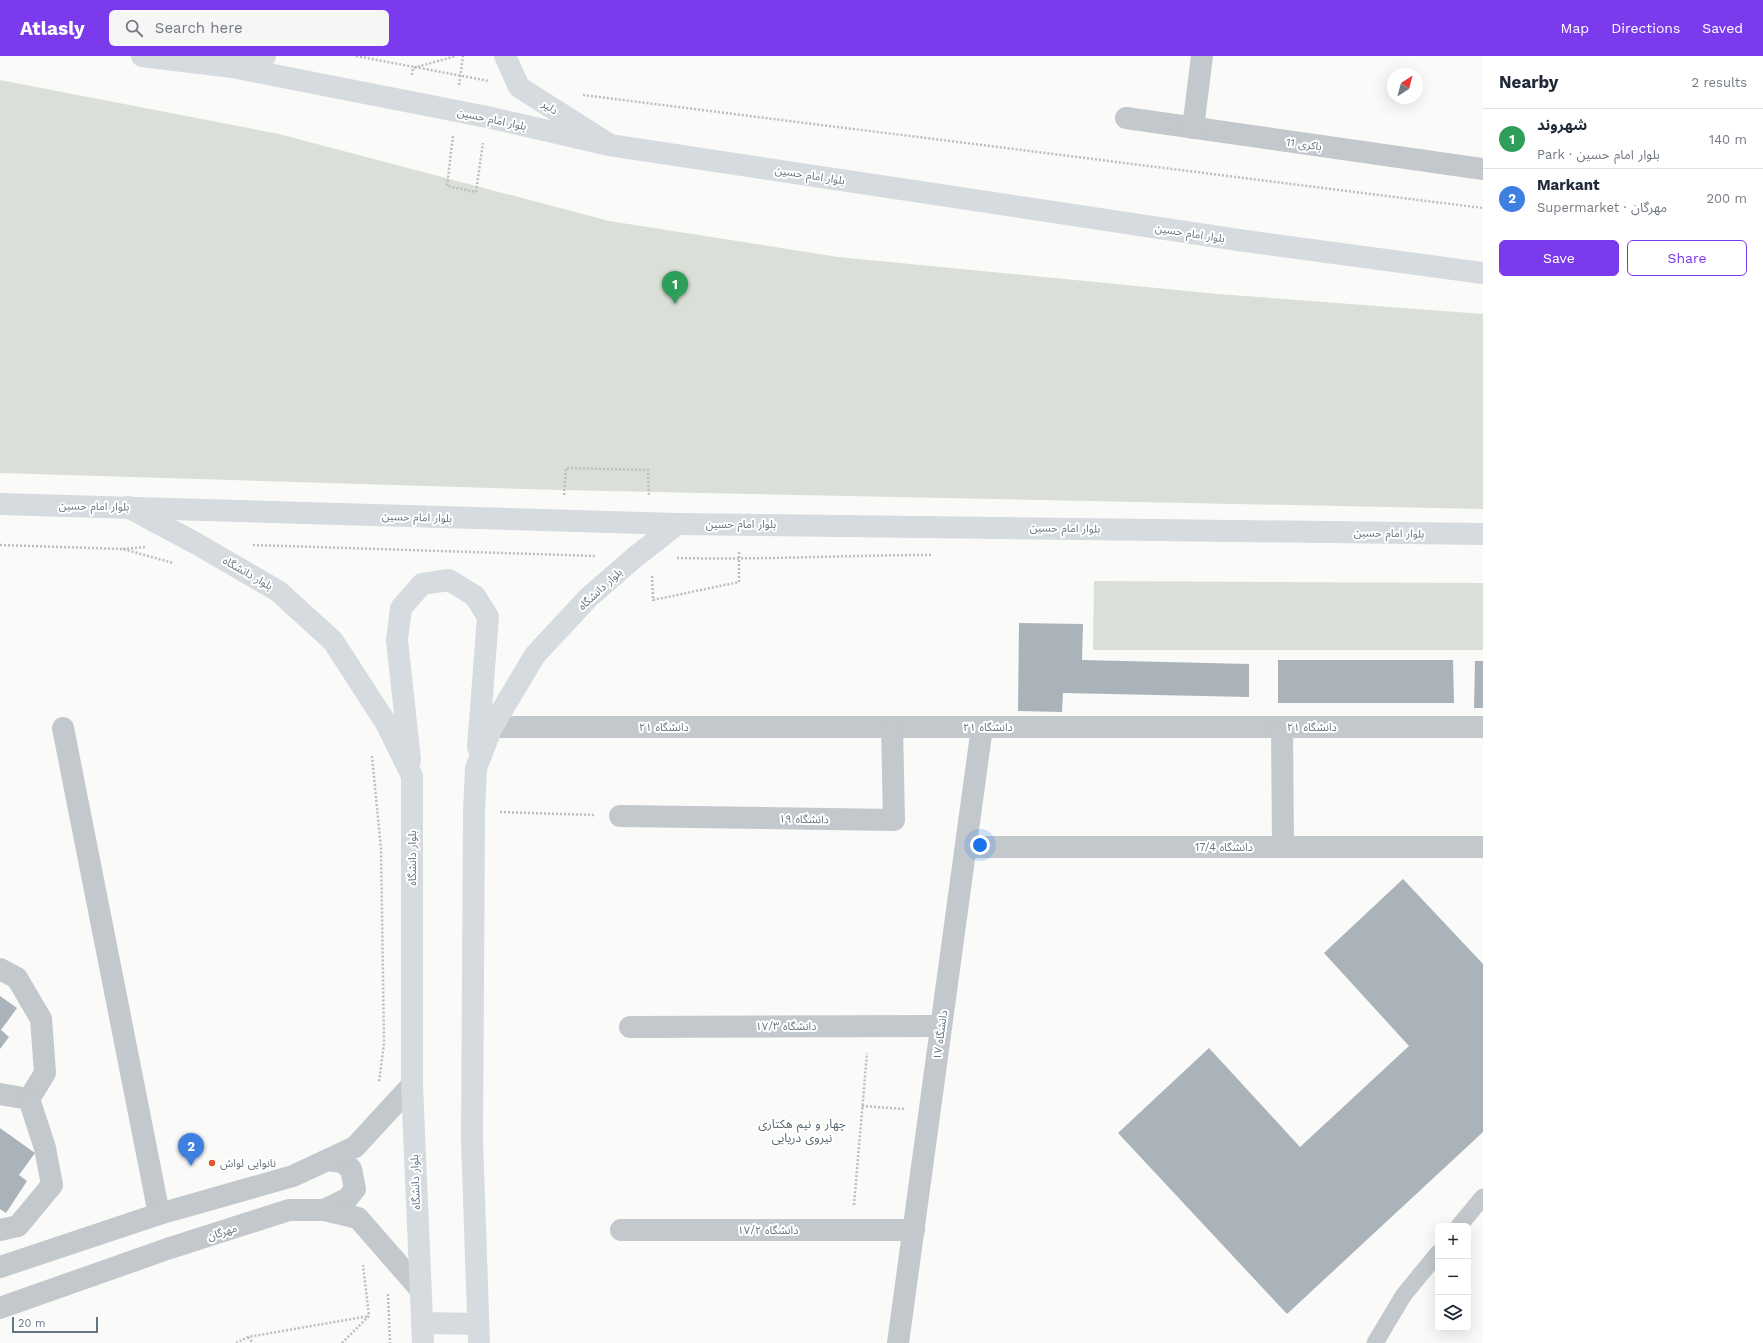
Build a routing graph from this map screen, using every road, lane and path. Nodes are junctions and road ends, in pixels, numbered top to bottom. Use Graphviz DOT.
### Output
graph roads {
  1 [pos="142,56"];
  2 [pos="265,56"];
  3 [pos="356,56"];
  4 [pos="456,56"];
  5 [pos="505,56"];
  6 [pos="1202,56"];
  7 [pos="232,67"];
  8 [pos="413,68"];
  9 [pos="520,87"];
  10 [pos="575,94"];
  11 [pos="487,117"];
  12 [pos="1126,118"];
  13 [pos="1193,128"];
  14 [pos="609,145"];
  15 [pos="1483,169"];
  16 [pos="447,186"];
  17 [pos="1483,208"];
  18 [pos="1483,273"];
  19 [pos="566,468"];
  20 [pos="648,470"];
  21 [pos="0,504"];
  22 [pos="128,506"];
  23 [pos="677,524"];
  24 [pos="1483,534"];
  25 [pos="0,545"];
  26 [pos="252,545"];
  27 [pos="152,547"];
  28 [pos="123,549"];
  29 [pos="936,555"];
  30 [pos="634,558"];
  31 [pos="175,563"];
  32 [pos="739,582"];
  33 [pos="653,600"];
  34 [pos="492,727"];
  35 [pos="892,727"];
  36 [pos="982,727"];
  37 [pos="1282,727"];
  38 [pos="1483,727"];
  39 [pos="64,728"];
  40 [pos="371,748"];
  41 [pos="476,768"];
  42 [pos="412,776"];
  43 [pos="474,812"];
  44 [pos="620,816"];
  45 [pos="966,847"];
  46 [pos="1282,847"];
  47 [pos="1483,847"];
  48 [pos="0,969"];
  49 [pos="630,1026"];
  50 [pos="869,1026"];
  51 [pos="941,1026"];
  52 [pos="412,1085"];
  53 [pos="0,1094"];
  54 [pos="29,1099"];
  55 [pos="862,1106"];
  56 [pos="930,1110"];
  57 [pos="373,1127"];
  58 [pos="328,1160"];
  59 [pos="1483,1197"];
  60 [pos="324,1210"];
  61 [pos="159,1214"];
  62 [pos="1462,1223"];
  63 [pos="0,1230"];
  64 [pos="621,1230"];
  65 [pos="852,1230"];
  66 [pos="914,1230"];
  67 [pos="1435,1257"];
  68 [pos="363,1264"];
  69 [pos="0,1267"];
  70 [pos="388,1288"];
  71 [pos="420,1289"];
  72 [pos="0,1308"];
  73 [pos="370,1316"];
  74 [pos="422,1333"];
  75 [pos="478,1334"];
  76 [pos="248,1337"];
  77 [pos="236,1343"];
  78 [pos="253,1343"];
  79 [pos="342,1343"];
  80 [pos="390,1343"];
  81 [pos="898,1343"];
  82 [pos="1374,1343"];
  1 -- 7 [label="main road, بلوار امام حسین"];
  2 -- 7 [label="main road"];
  3 -- 8 [label="path"];
  4 -- 8 [label="path"];
  5 -- 9 [label="main road"];
  6 -- 13 [label="street"];
  7 -- 11 [label="main road, بلوار امام حسین"];
  8 -- 9 [label="path"];
  9 -- 14 [label="main road, دلیر"];
  10 -- 17 [label="path"];
  11 -- 14 [label="main road, بلوار امام حسین"];
  11 -- 16 [label="path"];
  12 -- 13 [label="street, باکری 11"];
  13 -- 15 [label="street, باکری 11"];
  14 -- 18 [label="main road, بلوار امام حسین"];
  19 -- 20 [label="path"];
  21 -- 22 [label="main road, بلوار امام حسین"];
  22 -- 23 [label="main road, بلوار امام حسین"];
  22 -- 42 [label="main road, بلوار دانشگاه"];
  23 -- 24 [label="main road, بلوار امام حسین"];
  23 -- 30 [label="main road, بلوار دانشگاه"];
  25 -- 28 [label="path"];
  26 -- 30 [label="path"];
  27 -- 28 [label="path"];
  28 -- 31 [label="path"];
  29 -- 30 [label="path"];
  30 -- 34 [label="main road, بلوار دانشگاه"];
  32 -- 33 [label="path"];
  34 -- 35 [label="street, دانشگاه ۲۱"];
  34 -- 41 [label="main road, بلوار دانشگاه"];
  35 -- 36 [label="street, دانشگاه ۲۱"];
  35 -- 44 [label="street, دانشگاه ۱۹"];
  36 -- 37 [label="street, دانشگاه ۲۱"];
  36 -- 45 [label="street, دانشگاه ۱۷"];
  37 -- 38 [label="street, دانشگاه ۲۱"];
  37 -- 46 [label="street"];
  39 -- 61 [label="street"];
  40 -- 57 [label="path"];
  41 -- 42 [label="main road"];
  41 -- 43 [label="main road, بلوار دانشگاه"];
  42 -- 52 [label="main road, بلوار دانشگاه"];
  43 -- 44 [label="path"];
  43 -- 75 [label="main road, بلوار دانشگاه"];
  45 -- 46 [label="street, دانشگاه 17/4"];
  45 -- 51 [label="street, دانشگاه ۱۷"];
  46 -- 47 [label="street, دانشگاه 17/4"];
  48 -- 54 [label="street"];
  49 -- 50 [label="street, دانشگاه ۱۷/۳"];
  50 -- 51 [label="street, دانشگاه ۱۷/۳"];
  50 -- 55 [label="path"];
  51 -- 56 [label="street, دانشگاه ۱۷"];
  52 -- 57 [label="street"];
  52 -- 71 [label="main road, بلوار دانشگاه"];
  53 -- 54 [label="street"];
  54 -- 63 [label="street"];
  55 -- 56 [label="path"];
  55 -- 65 [label="path"];
  56 -- 66 [label="street, دانشگاه ۱۷"];
  57 -- 58 [label="street"];
  58 -- 60 [label="street"];
  58 -- 61 [label="street"];
  59 -- 62 [label="lane"];
  60 -- 71 [label="street, مهرگان"];
  60 -- 72 [label="street, مهرگان"];
  61 -- 69 [label="street"];
  64 -- 65 [label="street, دانشگاه ۱۷/۲"];
  65 -- 66 [label="street, دانشگاه ۱۷/۲"];
  66 -- 81 [label="street, دانشگاه ۱۷"];
  67 -- 82 [label="lane"];
  68 -- 73 [label="path"];
  70 -- 80 [label="path"];
  71 -- 74 [label="main road, بلوار دانشگاه"];
  73 -- 76 [label="path"];
  73 -- 79 [label="path"];
  74 -- 75 [label="main road"];
  76 -- 77 [label="path"];
  76 -- 78 [label="path"];
}
